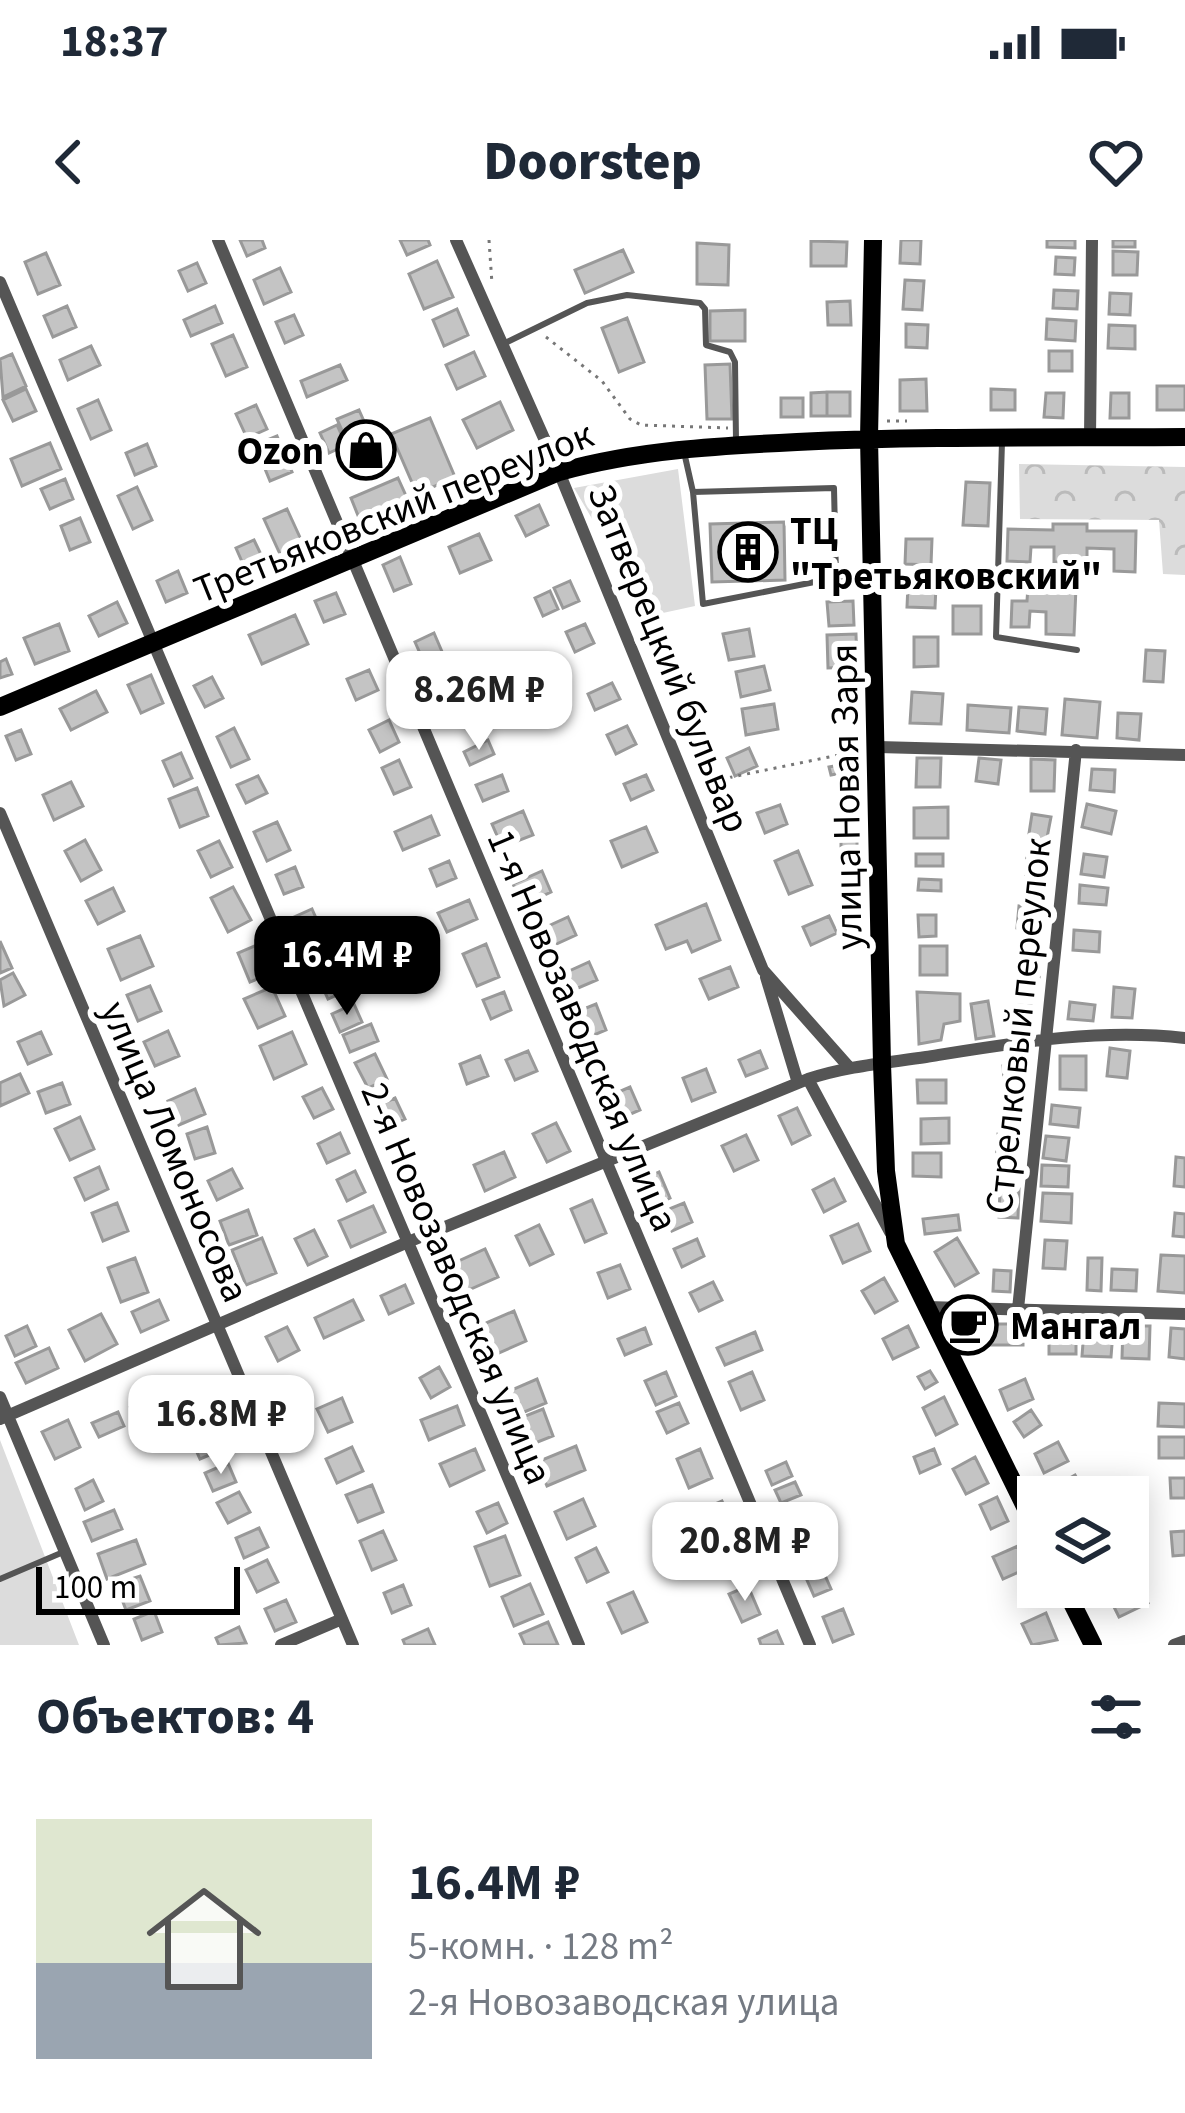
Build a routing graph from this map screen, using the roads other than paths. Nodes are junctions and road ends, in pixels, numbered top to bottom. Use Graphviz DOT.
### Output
graph roads {
  1 [pos="218,240"];
  2 [pos="456,240"];
  3 [pos="872,240"];
  4 [pos="1092,240"];
  5 [pos="0,282"];
  6 [pos="502,345"];
  7 [pos="736,437"];
  8 [pos="1185,437"];
  9 [pos="1002,438"];
  10 [pos="1090,438"];
  11 [pos="869,439"];
  12 [pos="682,448"];
  13 [pos="559,472"];
  14 [pos="693,492"];
  15 [pos="354,558"];
  16 [pos="873,570"];
  17 [pos="836,577"];
  18 [pos="154,642"];
  19 [pos="1077,650"];
  20 [pos="0,707"];
  21 [pos="878,747"];
  22 [pos="1076,750"];
  23 [pos="1185,755"];
  24 [pos="0,813"];
  25 [pos="764,970"];
  26 [pos="1046,1038"];
  27 [pos="1185,1038"];
  28 [pos="882,1064"];
  29 [pos="848,1066"];
  30 [pos="803,1081"];
  31 [pos="605,1161"];
  32 [pos="408,1242"];
  33 [pos="896,1244"];
  34 [pos="927,1307"];
  35 [pos="1018,1309"];
  36 [pos="1185,1314"];
  37 [pos="217,1324"];
  38 [pos="0,1397"];
  39 [pos="4,1417"];
  40 [pos="1017,1490"];
  41 [pos="65,1551"];
  42 [pos="0,1579"];
  43 [pos="1074,1608"];
  44 [pos="342,1619"];
  45 [pos="1185,1641"];
  46 [pos="104,1645"];
  47 [pos="281,1645"];
  48 [pos="353,1645"];
  49 [pos="579,1645"];
  50 [pos="810,1645"];
  51 [pos="1093,1645"];
  52 [pos="1174,1645"];
  1 -- 15 [label="street, 1-я Новозаводская улица"];
  2 -- 6 [label="street, Затверецкий бульвар"];
  3 -- 11 [label="main road, улица Новая Заря"];
  4 -- 10 [label="street"];
  5 -- 18 [label="street, 2-я Новозаводская улица"];
  6 -- 7 [label="lane"];
  6 -- 13 [label="street, Затверецкий бульвар"];
  7 -- 11 [label="main road, Третьяковский переулок"];
  7 -- 12 [label="main road, Третьяковский переулок"];
  8 -- 10 [label="main road, Третьяковский переулок"];
  9 -- 10 [label="main road, Третьяковский переулок"];
  9 -- 11 [label="main road, Третьяковский переулок"];
  9 -- 19 [label="lane"];
  11 -- 16 [label="main road, улица Новая Заря"];
  12 -- 13 [label="main road, Третьяковский переулок"];
  12 -- 14 [label="lane"];
  13 -- 15 [label="main road, Третьяковский переулок"];
  13 -- 25 [label="street, Затверецкий бульвар"];
  14 -- 17 [label="lane"];
  14 -- 17 [label="lane"];
  15 -- 18 [label="main road, Третьяковский переулок"];
  15 -- 31 [label="street, 1-я Новозаводская улица"];
  16 -- 17 [label="lane"];
  16 -- 21 [label="main road, улица Новая Заря"];
  18 -- 20 [label="main road, Третьяковский переулок"];
  18 -- 32 [label="street, 2-я Новозаводская улица"];
  21 -- 22 [label="street"];
  21 -- 28 [label="main road, улица Новая Заря"];
  22 -- 23 [label="street"];
  22 -- 26 [label="street, Стрелковый переулок"];
  24 -- 37 [label="street, улица Ломоносова"];
  25 -- 29 [label="street, Затверецкий бульвар"];
  25 -- 30 [label="street, Затверецкий бульвар"];
  26 -- 27 [label="street"];
  26 -- 28 [label="street"];
  26 -- 35 [label="street, Стрелковый переулок"];
  28 -- 29 [label="street"];
  28 -- 33 [label="main road, Затверецкий бульвар"];
  29 -- 30 [label="street"];
  30 -- 31 [label="street"];
  30 -- 33 [label="street, Затверецкий бульвар"];
  31 -- 32 [label="street"];
  31 -- 50 [label="street, 1-я Новозаводская улица"];
  32 -- 37 [label="street"];
  32 -- 49 [label="street, 2-я Новозаводская улица"];
  33 -- 34 [label="main road, Затверецкий бульвар"];
  34 -- 35 [label="street"];
  34 -- 40 [label="main road, Затверецкий бульвар"];
  35 -- 36 [label="street"];
  37 -- 39 [label="street"];
  37 -- 44 [label="street, улица Ломоносова"];
  38 -- 39 [label="street"];
  39 -- 41 [label="street"];
  41 -- 42 [label="lane"];
  41 -- 46 [label="street"];
  43 -- 51 [label="main road"];
  44 -- 47 [label="street"];
  44 -- 48 [label="street, улица Ломоносова"];
  45 -- 52 [label="street"];
}
